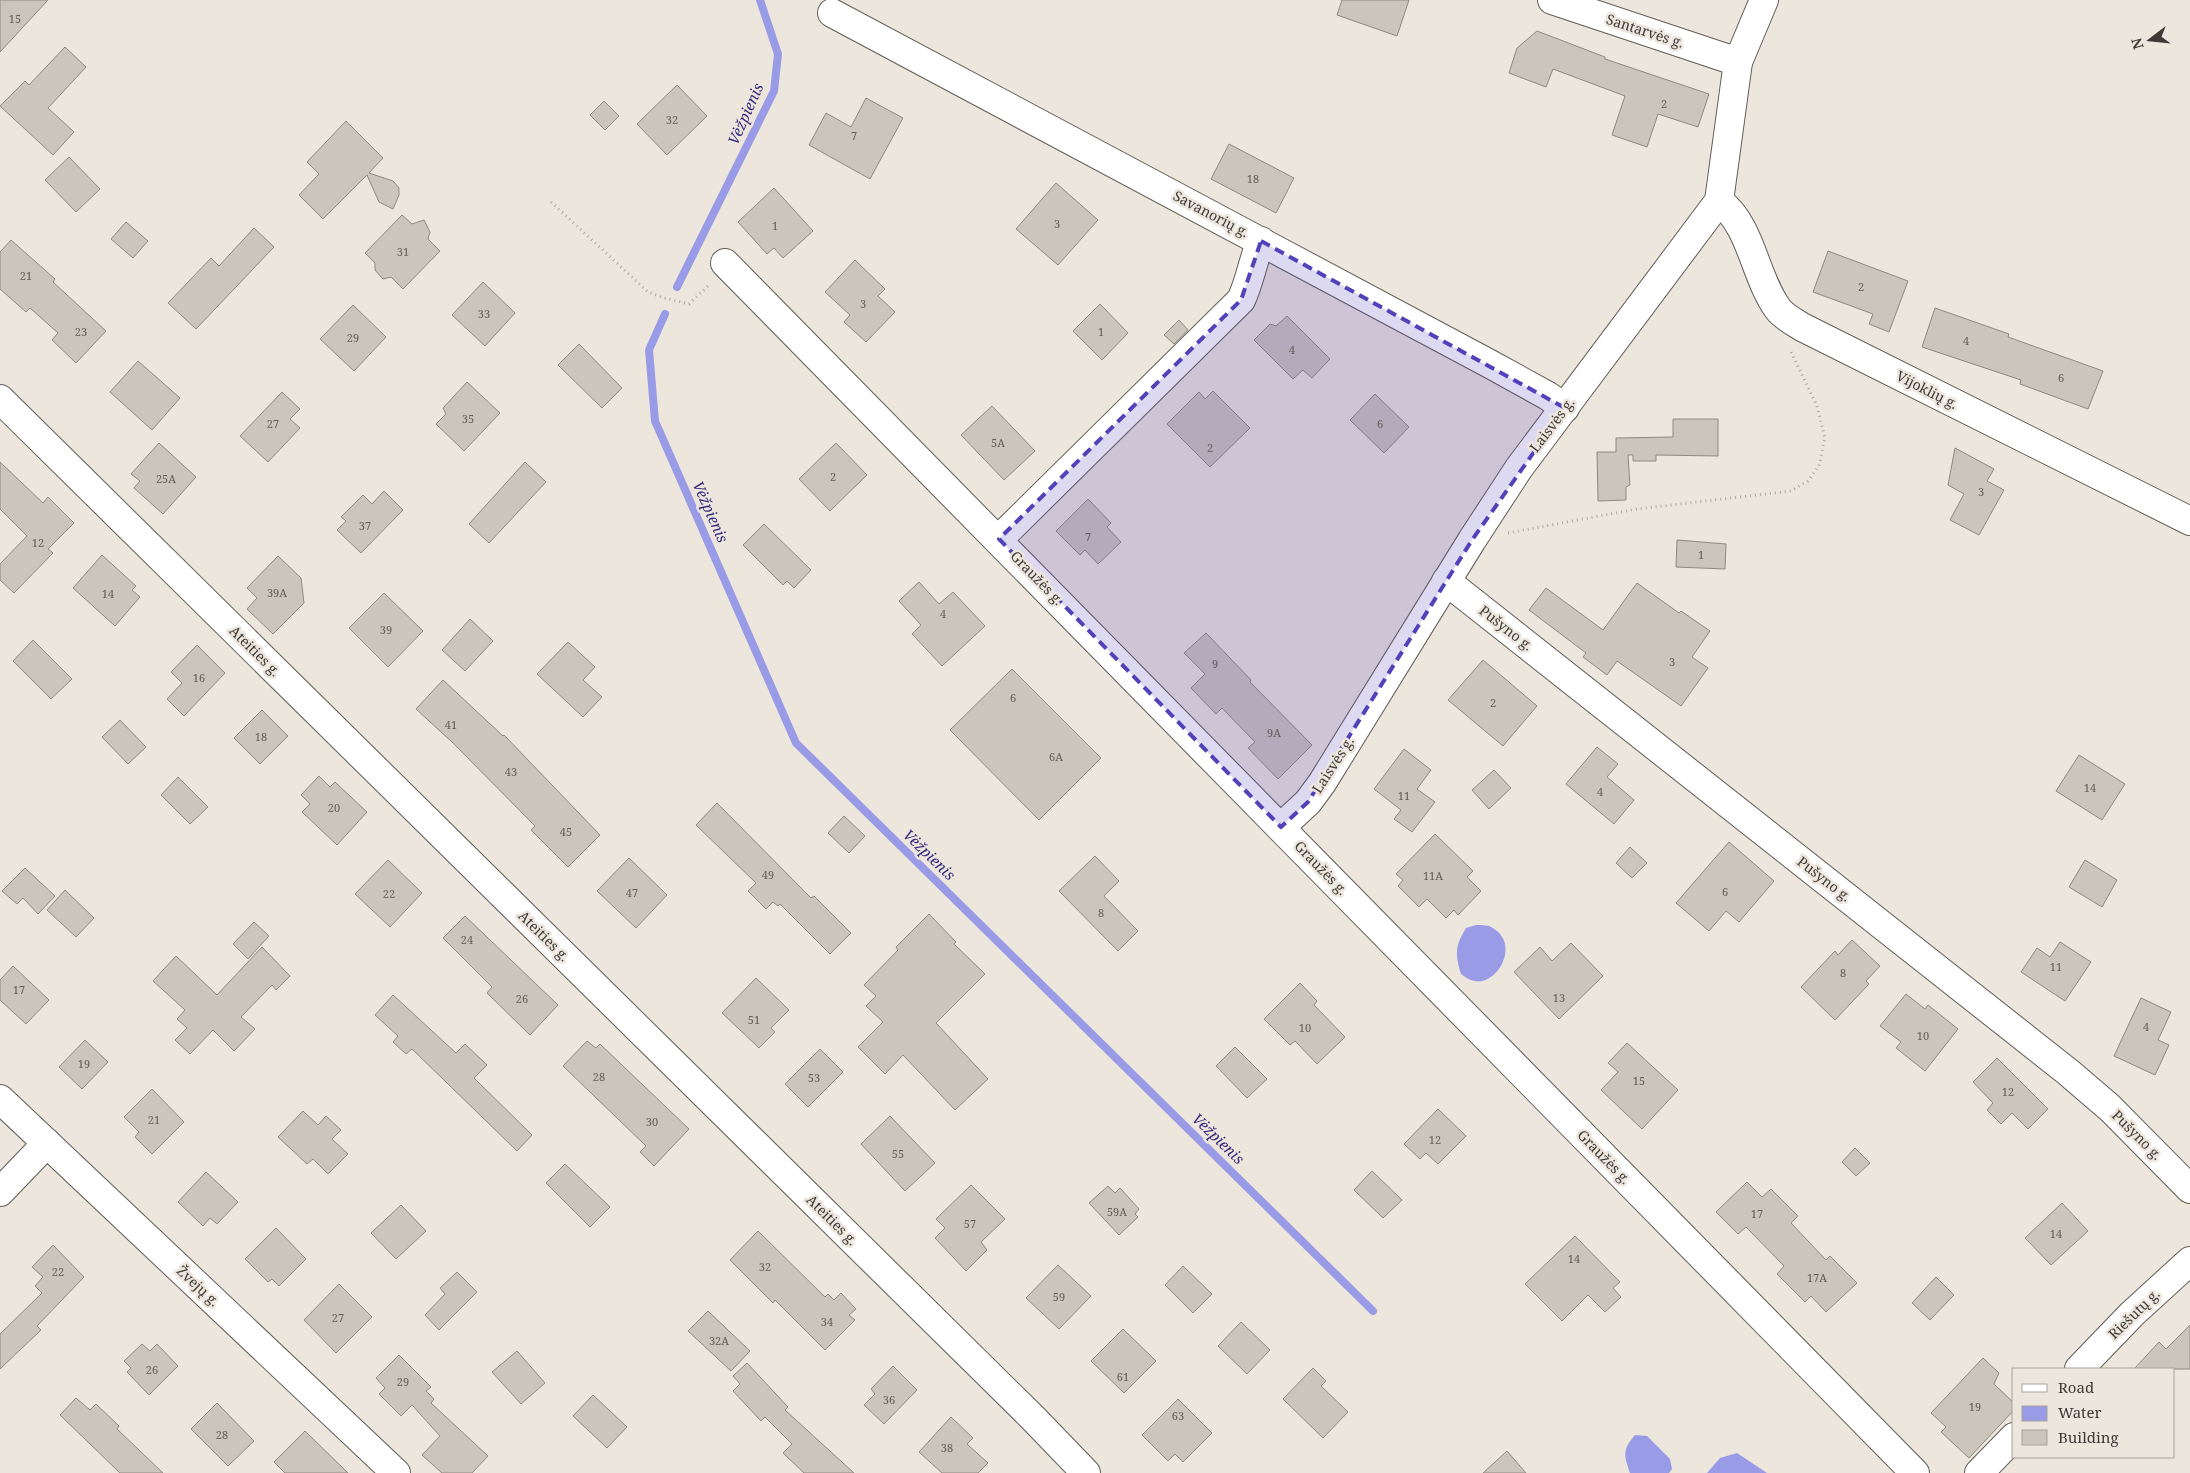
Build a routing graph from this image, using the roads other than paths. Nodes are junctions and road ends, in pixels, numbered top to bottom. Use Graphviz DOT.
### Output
graph roads {
  1 [pos="1552,0"];
  2 [pos="1764,0"];
  3 [pos="832,13"];
  4 [pos="1738,62"];
  5 [pos="1719,201"];
  6 [pos="1261,240"];
  7 [pos="726,263"];
  8 [pos="0,400"];
  9 [pos="1565,408"];
  10 [pos="2190,521"];
  11 [pos="999,539"];
  12 [pos="1446,581"];
  13 [pos="1281,827"];
  14 [pos="0,1099"];
  15 [pos="47,1143"];
  16 [pos="2190,1189"];
  17 [pos="0,1192"];
  18 [pos="2190,1261"];
  19 [pos="2080,1368"];
  20 [pos="2012,1439"];
  21 [pos="396,1473"];
  22 [pos="1086,1473"];
  23 [pos="1915,1473"];
  24 [pos="1979,1473"];
  1 -- 4 [label="street, Santarvės g."];
  2 -- 4 [label="street, Laisvės g."];
  3 -- 6 [label="street, Savanorių g."];
  4 -- 5 [label="street, Laisvės g."];
  5 -- 9 [label="street, Laisvės g."];
  5 -- 10 [label="street, Vijoklių g."];
  6 -- 9 [label="street"];
  6 -- 11 [label="street, Savanorių g."];
  7 -- 11 [label="street, Graužės g."];
  8 -- 22 [label="street, Ateities g."];
  9 -- 12 [label="street, Laisvės g."];
  11 -- 13 [label="street, Graužės g."];
  12 -- 13 [label="street, Laisvės g."];
  12 -- 16 [label="street, Pušyno g."];
  13 -- 23 [label="street, Graužės g."];
  14 -- 15 [label="street, Žvejų g."];
  15 -- 17 [label="street"];
  15 -- 21 [label="street, Žvejų g."];
  18 -- 19 [label="street, Riešutų g."];
  20 -- 24 [label="street"];
}
